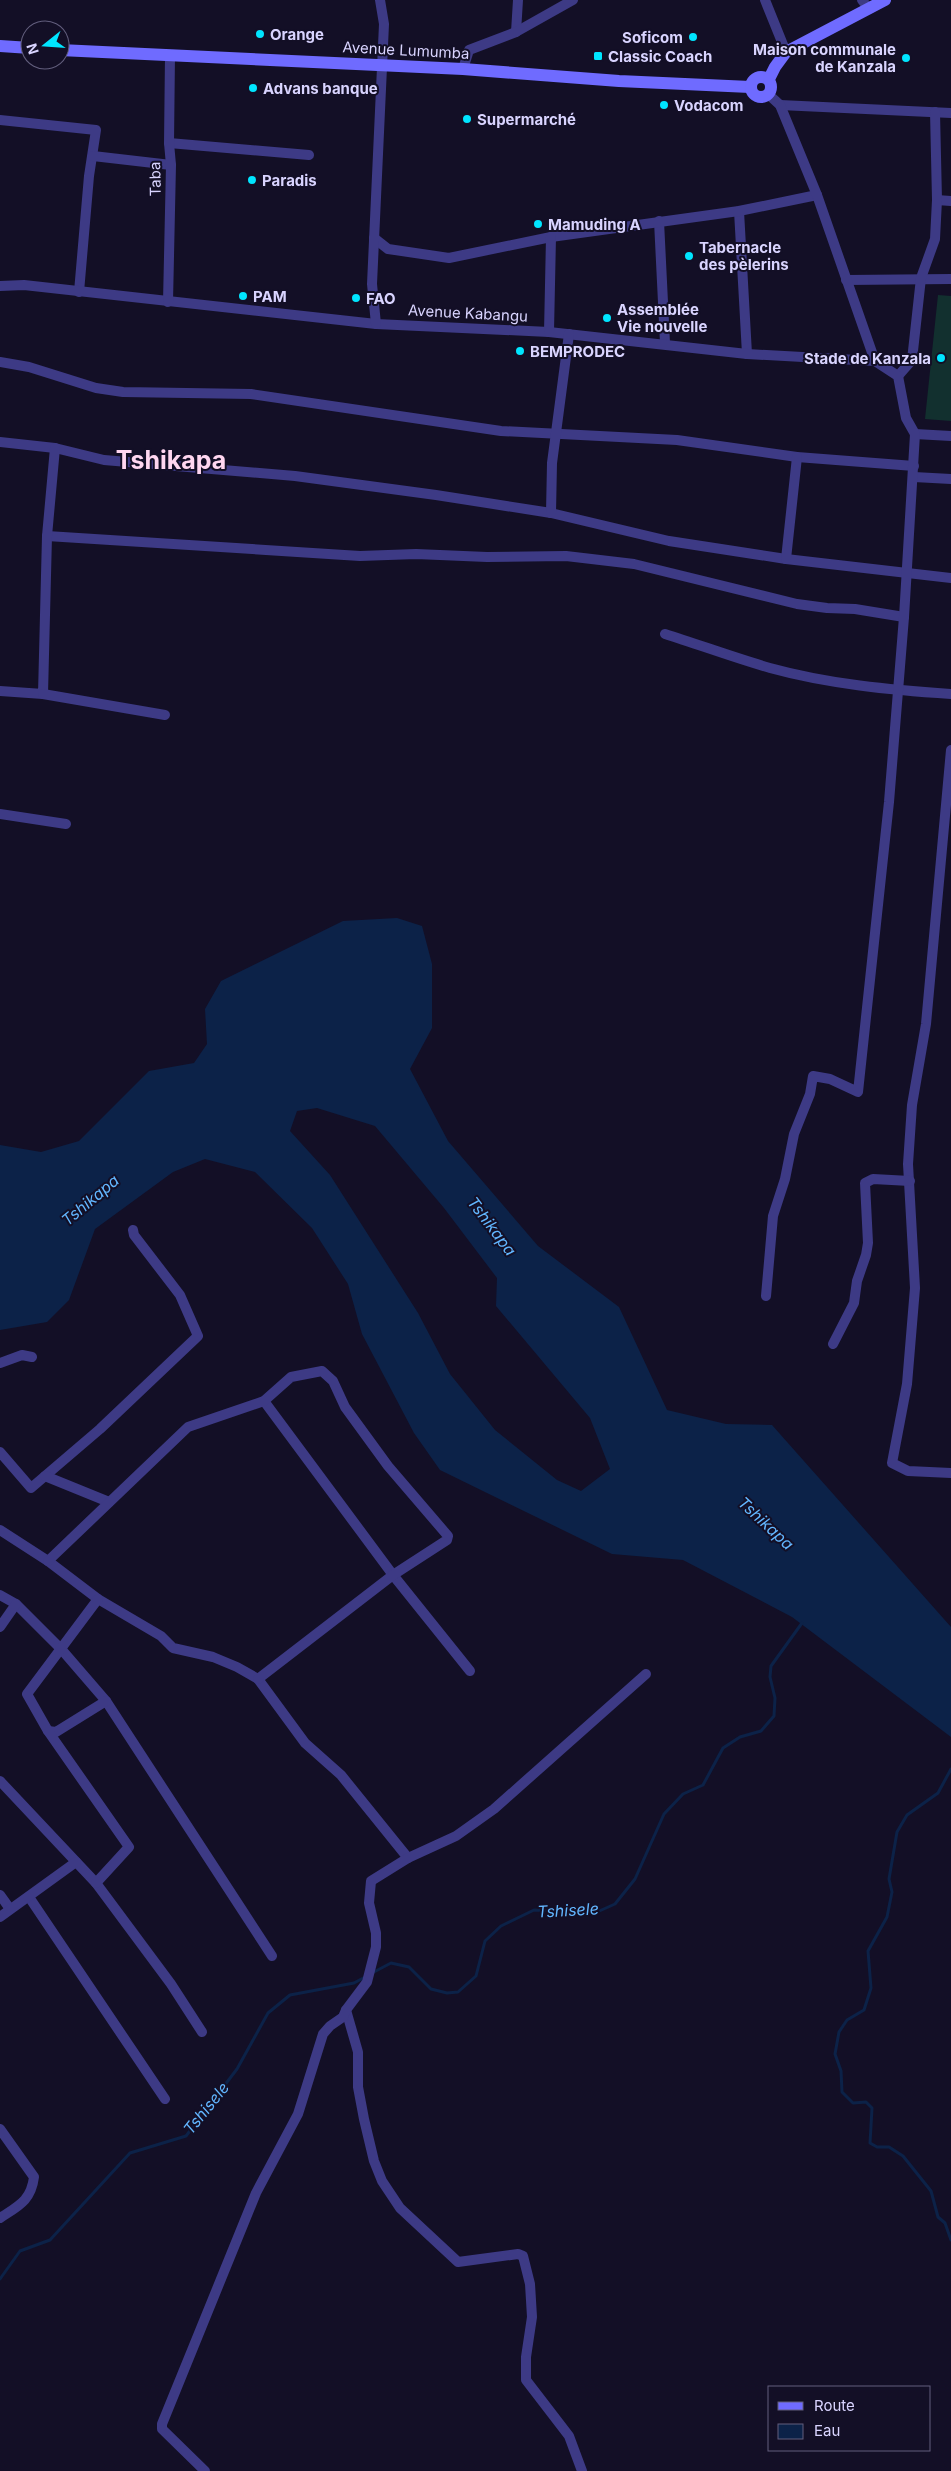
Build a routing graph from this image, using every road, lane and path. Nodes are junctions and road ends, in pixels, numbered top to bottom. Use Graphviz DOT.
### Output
graph roads {
  1 [pos="380,0"];
  2 [pos="518,0"];
  3 [pos="573,0"];
  4 [pos="764,0"];
  5 [pos="885,0"];
  6 [pos="868,3"];
  7 [pos="516,32"];
  8 [pos="0,46"];
  9 [pos="20,47"];
  10 [pos="70,50"];
  11 [pos="786,52"];
  12 [pos="170,55"];
  13 [pos="381,65"];
  14 [pos="463,69"];
  15 [pos="769,80"];
  16 [pos="750,87"];
  17 [pos="768,94"];
  18 [pos="780,105"];
  19 [pos="935,112"];
  20 [pos="951,113"];
  21 [pos="0,120"];
  22 [pos="168,143"];
  23 [pos="309,154"];
  24 [pos="94,156"];
  25 [pos="171,165"];
  26 [pos="817,195"];
  27 [pos="937,200"];
  28 [pos="951,200"];
  29 [pos="739,211"];
  30 [pos="659,221"];
  31 [pos="551,237"];
  32 [pos="374,238"];
  33 [pos="921,278"];
  34 [pos="951,279"];
  35 [pos="846,280"];
  36 [pos="0,286"];
  37 [pos="79,292"];
  38 [pos="168,302"];
  39 [pos="376,324"];
  40 [pos="550,332"];
  41 [pos="569,334"];
  42 [pos="665,343"];
  43 [pos="747,354"];
  44 [pos="875,360"];
  45 [pos="0,362"];
  46 [pos="898,376"];
  47 [pos="556,434"];
  48 [pos="915,434"];
  49 [pos="951,436"];
  50 [pos="0,442"];
  51 [pos="55,448"];
  52 [pos="796,457"];
  53 [pos="914,466"];
  54 [pos="914,477"];
  55 [pos="951,479"];
  56 [pos="551,513"];
  57 [pos="47,536"];
  58 [pos="786,559"];
  59 [pos="907,574"];
  60 [pos="951,578"];
  61 [pos="904,617"];
  62 [pos="665,634"];
  63 [pos="0,690"];
  64 [pos="898,691"];
  65 [pos="43,694"];
  66 [pos="951,694"];
  67 [pos="166,715"];
  68 [pos="951,750"];
  69 [pos="0,814"];
  70 [pos="66,824"];
  71 [pos="946,842"];
  72 [pos="910,1181"];
  73 [pos="133,1230"];
  74 [pos="766,1296"];
  75 [pos="833,1344"];
  76 [pos="32,1357"];
  77 [pos="0,1363"];
  78 [pos="264,1400"];
  79 [pos="0,1452"];
  80 [pos="951,1473"];
  81 [pos="45,1476"];
  82 [pos="109,1502"];
  83 [pos="0,1530"];
  84 [pos="48,1561"];
  85 [pos="393,1575"];
  86 [pos="0,1595"];
  87 [pos="98,1599"];
  88 [pos="16,1604"];
  89 [pos="0,1627"];
  90 [pos="62,1650"];
  91 [pos="470,1671"];
  92 [pos="646,1674"];
  93 [pos="258,1679"];
  94 [pos="106,1701"];
  95 [pos="48,1732"];
  96 [pos="0,1781"];
  97 [pos="408,1858"];
  98 [pos="76,1862"];
  99 [pos="96,1883"];
  100 [pos="0,1895"];
  101 [pos="28,1897"];
  102 [pos="10,1909"];
  103 [pos="0,1917"];
  104 [pos="272,1956"];
  105 [pos="346,2010"];
  106 [pos="202,2032"];
  107 [pos="165,2100"];
  108 [pos="0,2129"];
  109 [pos="0,2218"];
  110 [pos="205,2471"];
  111 [pos="582,2471"];
  1 -- 13 [label="street"];
  2 -- 7 [label="street"];
  3 -- 7 [label="street"];
  4 -- 11 [label="street"];
  5 -- 6 [label="main road"];
  6 -- 11 [label="main road"];
  7 -- 14 [label="street"];
  8 -- 9 [label="main road"];
  10 -- 12 [label="main road, Avenue Lumumba"];
  11 -- 15 [label="main road"];
  12 -- 13 [label="main road, Avenue Lumumba"];
  12 -- 22 [label="street, Taba"];
  13 -- 14 [label="main road, Avenue Lumumba"];
  13 -- 32 [label="street"];
  14 -- 16 [label="main road, Avenue Lumumba"];
  15 -- 16 [label="main road"];
  15 -- 17 [label="main road"];
  16 -- 17 [label="main road"];
  17 -- 18 [label="street"];
  18 -- 19 [label="street"];
  18 -- 26 [label="street"];
  19 -- 20 [label="street"];
  19 -- 27 [label="street"];
  21 -- 24 [label="street"];
  22 -- 23 [label="street"];
  22 -- 25 [label="street, Taba"];
  24 -- 25 [label="street"];
  24 -- 37 [label="street"];
  25 -- 38 [label="street, Taba"];
  26 -- 29 [label="street"];
  26 -- 35 [label="street"];
  27 -- 28 [label="street"];
  27 -- 33 [label="street"];
  29 -- 30 [label="street"];
  29 -- 43 [label="street"];
  30 -- 31 [label="street"];
  30 -- 42 [label="street"];
  31 -- 32 [label="street"];
  31 -- 40 [label="street"];
  32 -- 39 [label="street"];
  33 -- 34 [label="street"];
  33 -- 35 [label="street"];
  33 -- 46 [label="street"];
  35 -- 44 [label="street"];
  36 -- 37 [label="street, Avenue Kabangu"];
  37 -- 38 [label="street, Avenue Kabangu"];
  38 -- 39 [label="street, Avenue Kabangu"];
  39 -- 40 [label="street, Avenue Kabangu"];
  40 -- 41 [label="street, Avenue Kabangu"];
  41 -- 42 [label="street, Avenue Kabangu"];
  41 -- 47 [label="street"];
  42 -- 43 [label="street, Avenue Kabangu"];
  43 -- 44 [label="street, Avenue Kabangu"];
  44 -- 46 [label="street"];
  45 -- 47 [label="street"];
  46 -- 48 [label="street"];
  47 -- 52 [label="street"];
  47 -- 56 [label="street"];
  48 -- 49 [label="street"];
  48 -- 53 [label="street"];
  50 -- 51 [label="street"];
  51 -- 56 [label="street"];
  51 -- 57 [label="street"];
  52 -- 53 [label="street"];
  52 -- 58 [label="street"];
  53 -- 54 [label="street"];
  54 -- 55 [label="street"];
  54 -- 59 [label="street"];
  56 -- 58 [label="street"];
  57 -- 61 [label="street"];
  57 -- 65 [label="street"];
  58 -- 59 [label="street"];
  59 -- 60 [label="street"];
  59 -- 61 [label="street"];
  61 -- 64 [label="street"];
  62 -- 64 [label="street"];
  63 -- 65 [label="street"];
  64 -- 66 [label="street"];
  64 -- 74 [label="street"];
  65 -- 67 [label="street"];
  68 -- 71 [label="street"];
  69 -- 70 [label="street"];
  71 -- 72 [label="street"];
  72 -- 75 [label="street"];
  72 -- 80 [label="street"];
  73 -- 81 [label="street"];
  76 -- 77 [label="street"];
  78 -- 82 [label="street"];
  78 -- 85 [label="street"];
  78 -- 85 [label="street"];
  79 -- 81 [label="street"];
  81 -- 82 [label="street"];
  82 -- 84 [label="street"];
  83 -- 84 [label="street"];
  84 -- 87 [label="street"];
  85 -- 91 [label="street"];
  85 -- 93 [label="street"];
  86 -- 88 [label="street"];
  87 -- 90 [label="street"];
  87 -- 93 [label="street"];
  88 -- 89 [label="street"];
  88 -- 90 [label="street"];
  90 -- 94 [label="street"];
  90 -- 95 [label="street"];
  92 -- 97 [label="street"];
  93 -- 97 [label="street"];
  94 -- 95 [label="street"];
  94 -- 104 [label="street"];
  95 -- 99 [label="street"];
  96 -- 98 [label="street"];
  97 -- 105 [label="street"];
  98 -- 99 [label="street"];
  98 -- 101 [label="street"];
  99 -- 106 [label="street"];
  100 -- 102 [label="street"];
  101 -- 102 [label="street"];
  101 -- 107 [label="street"];
  102 -- 103 [label="street"];
  105 -- 110 [label="street"];
  105 -- 111 [label="street"];
  108 -- 109 [label="street"];
}
